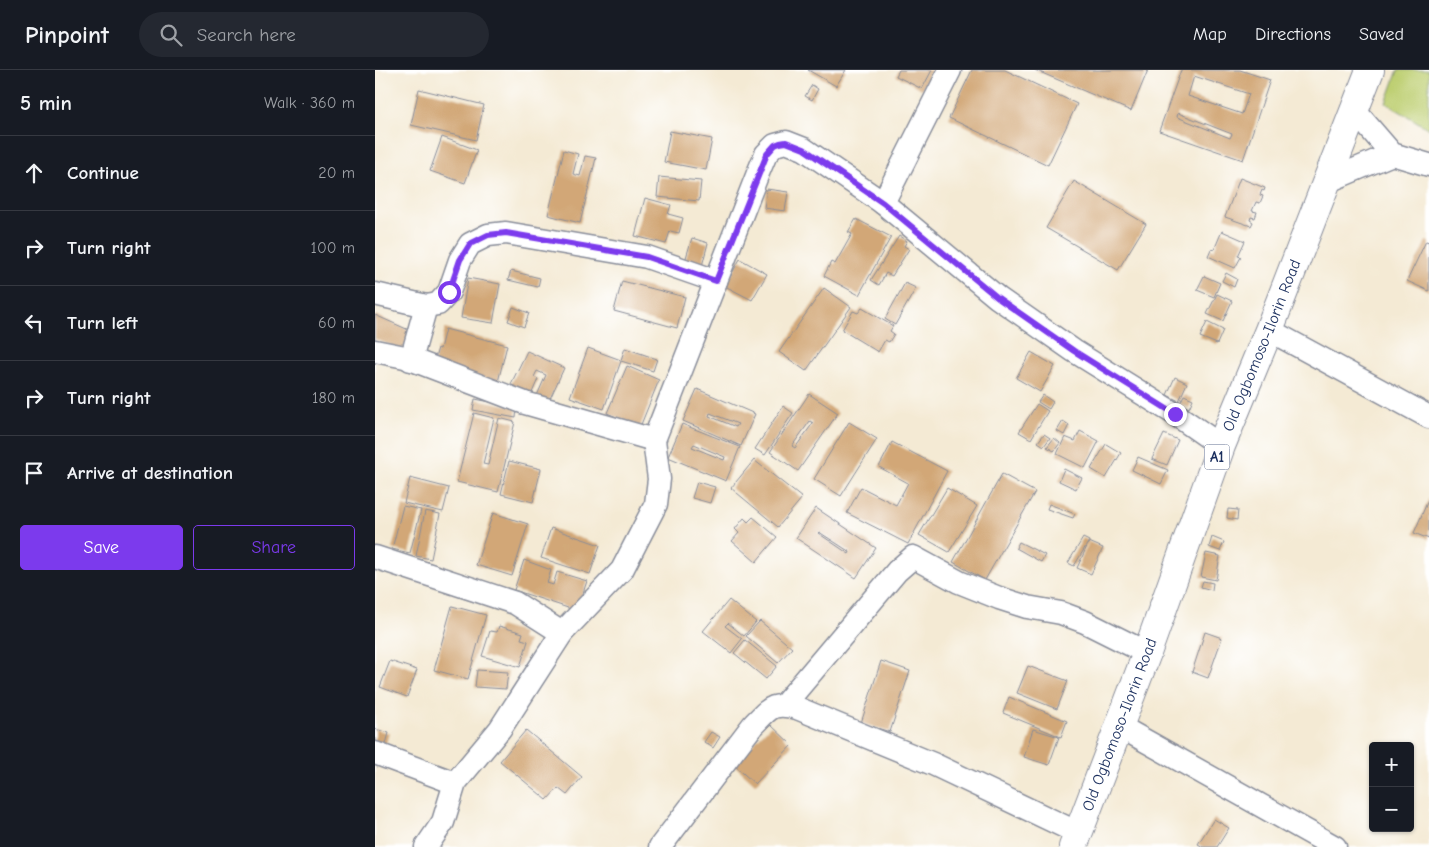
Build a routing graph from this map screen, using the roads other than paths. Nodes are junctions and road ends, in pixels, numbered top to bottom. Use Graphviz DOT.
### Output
graph roads {
  1 [pos="950,70"];
  2 [pos="1370,70"];
  3 [pos="1354,110"];
  4 [pos="1392,154"];
  5 [pos="1429,165"];
  6 [pos="1327,182"];
  7 [pos="883,203"];
  8 [pos="716,281"];
  9 [pos="375,294"];
  10 [pos="426,306"];
  11 [pos="1269,330"];
  12 [pos="375,351"];
  13 [pos="411,360"];
  14 [pos="1429,417"];
  15 [pos="654,440"];
  16 [pos="1221,446"];
  17 [pos="375,557"];
  18 [pos="562,633"];
  19 [pos="1147,653"];
  20 [pos="784,705"];
  21 [pos="1119,726"];
  22 [pos="375,753"];
  23 [pos="455,783"];
  24 [pos="1076,840"];
  25 [pos="426,847"];
  26 [pos="660,847"];
  27 [pos="1335,847"];
  1 -- 7 [label="street"];
  2 -- 3 [label="highway, Old Ogbomoso-Ilorin Road / A1"];
  3 -- 4 [label="street"];
  3 -- 6 [label="highway, Old Ogbomoso-Ilorin Road / A1"];
  4 -- 5 [label="street"];
  4 -- 6 [label="street"];
  6 -- 11 [label="highway, Old Ogbomoso-Ilorin Road / A1"];
  7 -- 8 [label="street"];
  7 -- 16 [label="street"];
  8 -- 10 [label="street"];
  8 -- 15 [label="street"];
  9 -- 10 [label="street"];
  10 -- 13 [label="street"];
  11 -- 14 [label="street"];
  11 -- 16 [label="highway, Old Ogbomoso-Ilorin Road / A1"];
  12 -- 13 [label="street"];
  13 -- 15 [label="street"];
  15 -- 18 [label="street"];
  16 -- 19 [label="highway, Old Ogbomoso-Ilorin Road / A1"];
  17 -- 18 [label="street"];
  18 -- 23 [label="street"];
  19 -- 20 [label="street"];
  19 -- 21 [label="highway, Old Ogbomoso-Ilorin Road / A1"];
  20 -- 24 [label="street"];
  20 -- 26 [label="street"];
  21 -- 24 [label="highway, Old Ogbomoso-Ilorin Road / A1"];
  21 -- 27 [label="street"];
  22 -- 23 [label="street"];
  23 -- 25 [label="street"];
}
